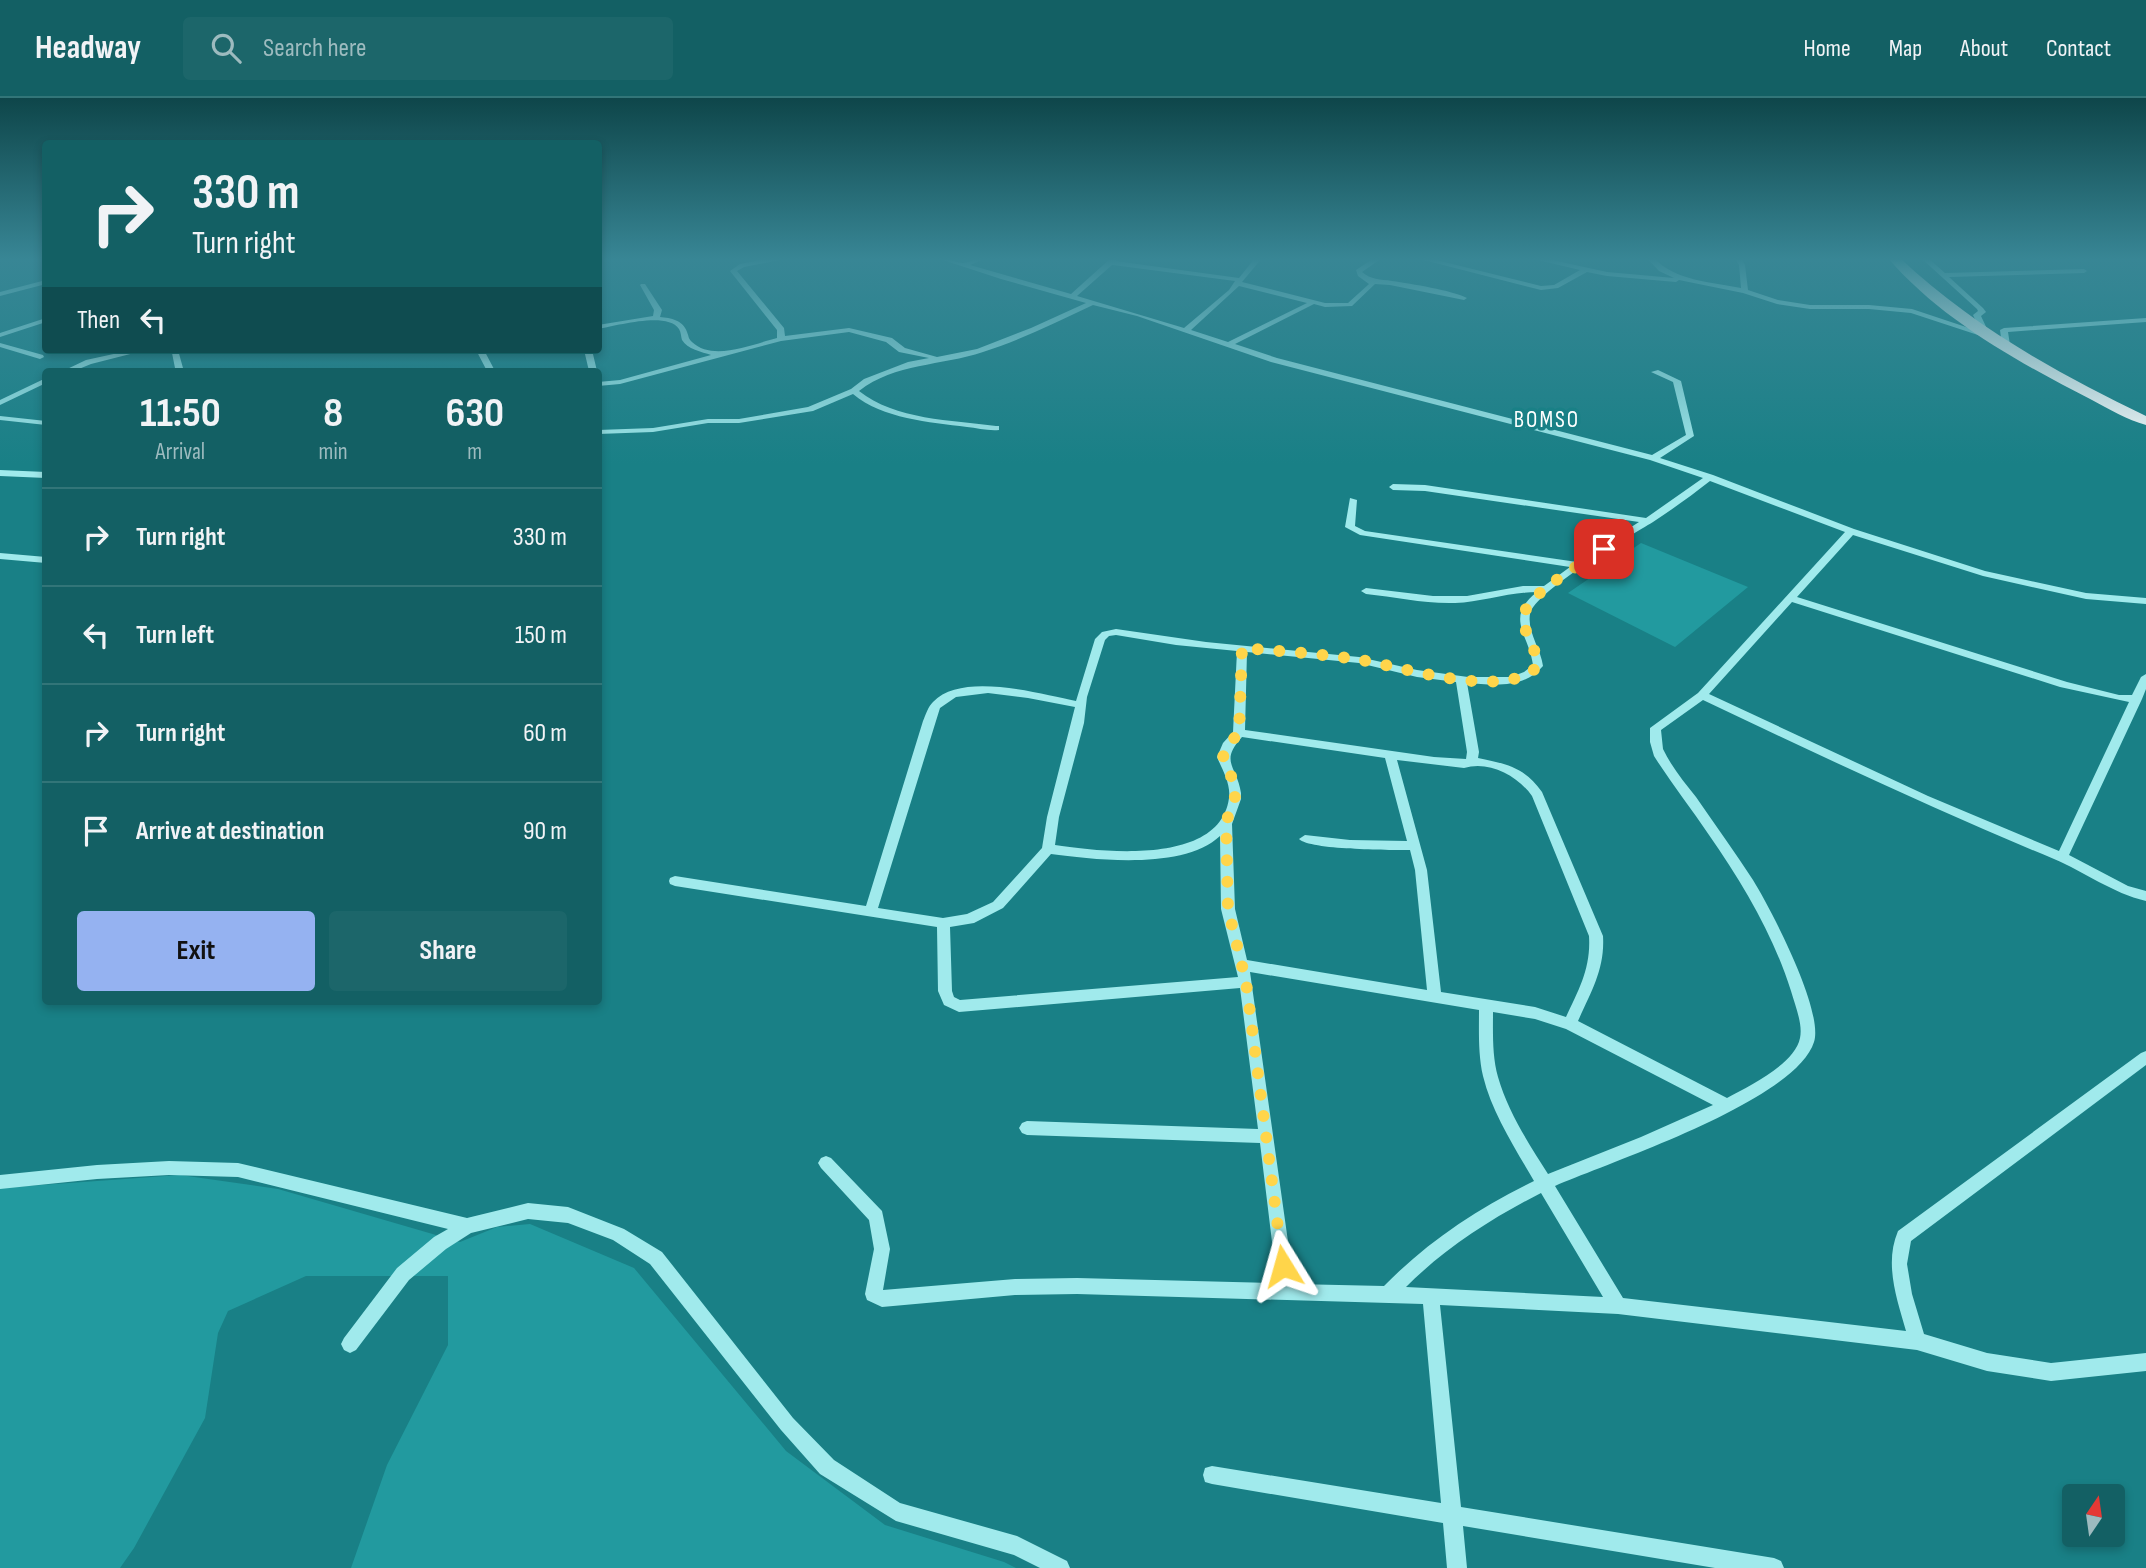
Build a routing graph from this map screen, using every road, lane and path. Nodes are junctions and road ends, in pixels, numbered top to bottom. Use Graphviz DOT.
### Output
graph roads {
  1 [pos="26,327"];
  2 [pos="680,327"];
  3 [pos="778,327"];
  4 [pos="1041,327"];
  5 [pos="1173,327"];
  6 [pos="1191,327"];
  7 [pos="1265,327"];
  8 [pos="1967,327"];
  9 [pos="1978,327"];
  10 [pos="1982,327"];
  11 [pos="2048,327"];
  12 [pos="1185,331"];
  13 [pos="1984,331"];
  14 [pos="0,335"];
  15 [pos="781,339"];
  16 [pos="0,345"];
  17 [pos="1228,345"];
  18 [pos="2010,347"];
  19 [pos="124,354"];
  20 [pos="720,356"];
  21 [pos="40,357"];
  22 [pos="950,359"];
  23 [pos="74,368"];
  24 [pos="1655,372"];
  25 [pos="42,382"];
  26 [pos="602,384"];
  27 [pos="854,391"];
  28 [pos="0,403"];
  29 [pos="0,418"];
  30 [pos="2146,421"];
  31 [pos="42,423"];
  32 [pos="996,428"];
  33 [pos="602,432"];
  34 [pos="1653,458"];
  35 [pos="0,473"];
  36 [pos="42,475"];
  37 [pos="1710,477"];
  38 [pos="1393,487"];
  39 [pos="1353,500"];
  40 [pos="1649,521"];
  41 [pos="1851,531"];
  42 [pos="0,556"];
  43 [pos="42,560"];
  44 [pos="1577,565"];
  45 [pos="1548,589"];
  46 [pos="1366,591"];
  47 [pos="1791,598"];
  48 [pos="2146,601"];
  49 [pos="1242,648"];
  50 [pos="1461,680"];
  51 [pos="2145,683"];
  52 [pos="1702,695"];
  53 [pos="2137,699"];
  54 [pos="1081,705"];
  55 [pos="1239,733"];
  56 [pos="1390,754"];
  57 [pos="1472,761"];
  58 [pos="1226,822"];
  59 [pos="1305,839"];
  60 [pos="1415,846"];
  61 [pos="1048,849"];
  62 [pos="2062,857"];
  63 [pos="675,881"];
  64 [pos="2146,896"];
  65 [pos="870,913"];
  66 [pos="943,923"];
  67 [pos="1243,965"];
  68 [pos="1246,982"];
  69 [pos="1434,995"];
  70 [pos="1486,1004"];
  71 [pos="1570,1024"];
  72 [pos="2146,1057"];
  73 [pos="1729,1106"];
  74 [pos="1027,1128"];
  75 [pos="1266,1136"];
  76 [pos="826,1163"];
  77 [pos="0,1182"];
  78 [pos="1544,1184"];
  79 [pos="467,1226"];
  80 [pos="1287,1292"];
  81 [pos="1386,1296"];
  82 [pos="1431,1297"];
  83 [pos="1618,1306"];
  84 [pos="1917,1341"];
  85 [pos="350,1344"];
  86 [pos="2146,1362"];
  87 [pos="1212,1475"];
  88 [pos="1452,1516"];
  89 [pos="1060,1568"];
  90 [pos="1457,1568"];
  91 [pos="1774,1568"];
  1 -- 14 [label="street"];
  2 -- 20 [label="street"];
  3 -- 15 [label="street"];
  4 -- 22 [label="street"];
  5 -- 12 [label="street"];
  6 -- 12 [label="street"];
  7 -- 17 [label="street"];
  8 -- 18 [label="street"];
  9 -- 13 [label="highway"];
  10 -- 13 [label="street"];
  11 -- 18 [label="street"];
  12 -- 17 [label="street"];
  13 -- 18 [label="highway"];
  15 -- 20 [label="street"];
  15 -- 22 [label="street"];
  16 -- 21 [label="street"];
  17 -- 34 [label="street"];
  18 -- 30 [label="highway"];
  19 -- 23 [label="street"];
  20 -- 26 [label="street"];
  22 -- 27 [label="street"];
  24 -- 34 [label="street"];
  25 -- 28 [label="street"];
  27 -- 32 [label="street"];
  27 -- 33 [label="street"];
  29 -- 31 [label="street"];
  34 -- 37 [label="street"];
  35 -- 36 [label="street"];
  37 -- 40 [label="street"];
  37 -- 41 [label="street"];
  38 -- 40 [label="street"];
  39 -- 44 [label="street"];
  40 -- 44 [label="street"];
  41 -- 47 [label="street"];
  41 -- 48 [label="street"];
  42 -- 43 [label="street"];
  44 -- 45 [label="street"];
  45 -- 46 [label="street"];
  45 -- 50 [label="street"];
  47 -- 52 [label="street"];
  47 -- 53 [label="street"];
  49 -- 50 [label="street"];
  49 -- 54 [label="street"];
  49 -- 55 [label="street"];
  50 -- 57 [label="street"];
  51 -- 53 [label="street"];
  52 -- 62 [label="street"];
  52 -- 73 [label="street"];
  53 -- 62 [label="street"];
  54 -- 61 [label="street"];
  54 -- 65 [label="street"];
  55 -- 56 [label="street"];
  55 -- 58 [label="street"];
  56 -- 57 [label="street"];
  56 -- 60 [label="street"];
  57 -- 71 [label="street"];
  58 -- 61 [label="street"];
  58 -- 67 [label="street"];
  59 -- 60 [label="street"];
  60 -- 69 [label="street"];
  61 -- 66 [label="street"];
  62 -- 64 [label="street"];
  63 -- 65 [label="street"];
  65 -- 66 [label="street"];
  66 -- 68 [label="street"];
  67 -- 68 [label="street"];
  67 -- 69 [label="street"];
  68 -- 75 [label="street"];
  69 -- 70 [label="street"];
  70 -- 71 [label="street"];
  70 -- 78 [label="street"];
  71 -- 73 [label="street"];
  72 -- 84 [label="street"];
  73 -- 78 [label="street"];
  74 -- 75 [label="street"];
  75 -- 80 [label="street"];
  76 -- 80 [label="street"];
  77 -- 79 [label="street"];
  78 -- 81 [label="street"];
  78 -- 83 [label="street"];
  79 -- 85 [label="street"];
  79 -- 89 [label="street"];
  80 -- 81 [label="street"];
  81 -- 82 [label="street"];
  82 -- 83 [label="street"];
  82 -- 88 [label="street"];
  83 -- 84 [label="street"];
  84 -- 86 [label="street"];
  87 -- 88 [label="street"];
  88 -- 90 [label="street"];
  88 -- 91 [label="street"];
}
